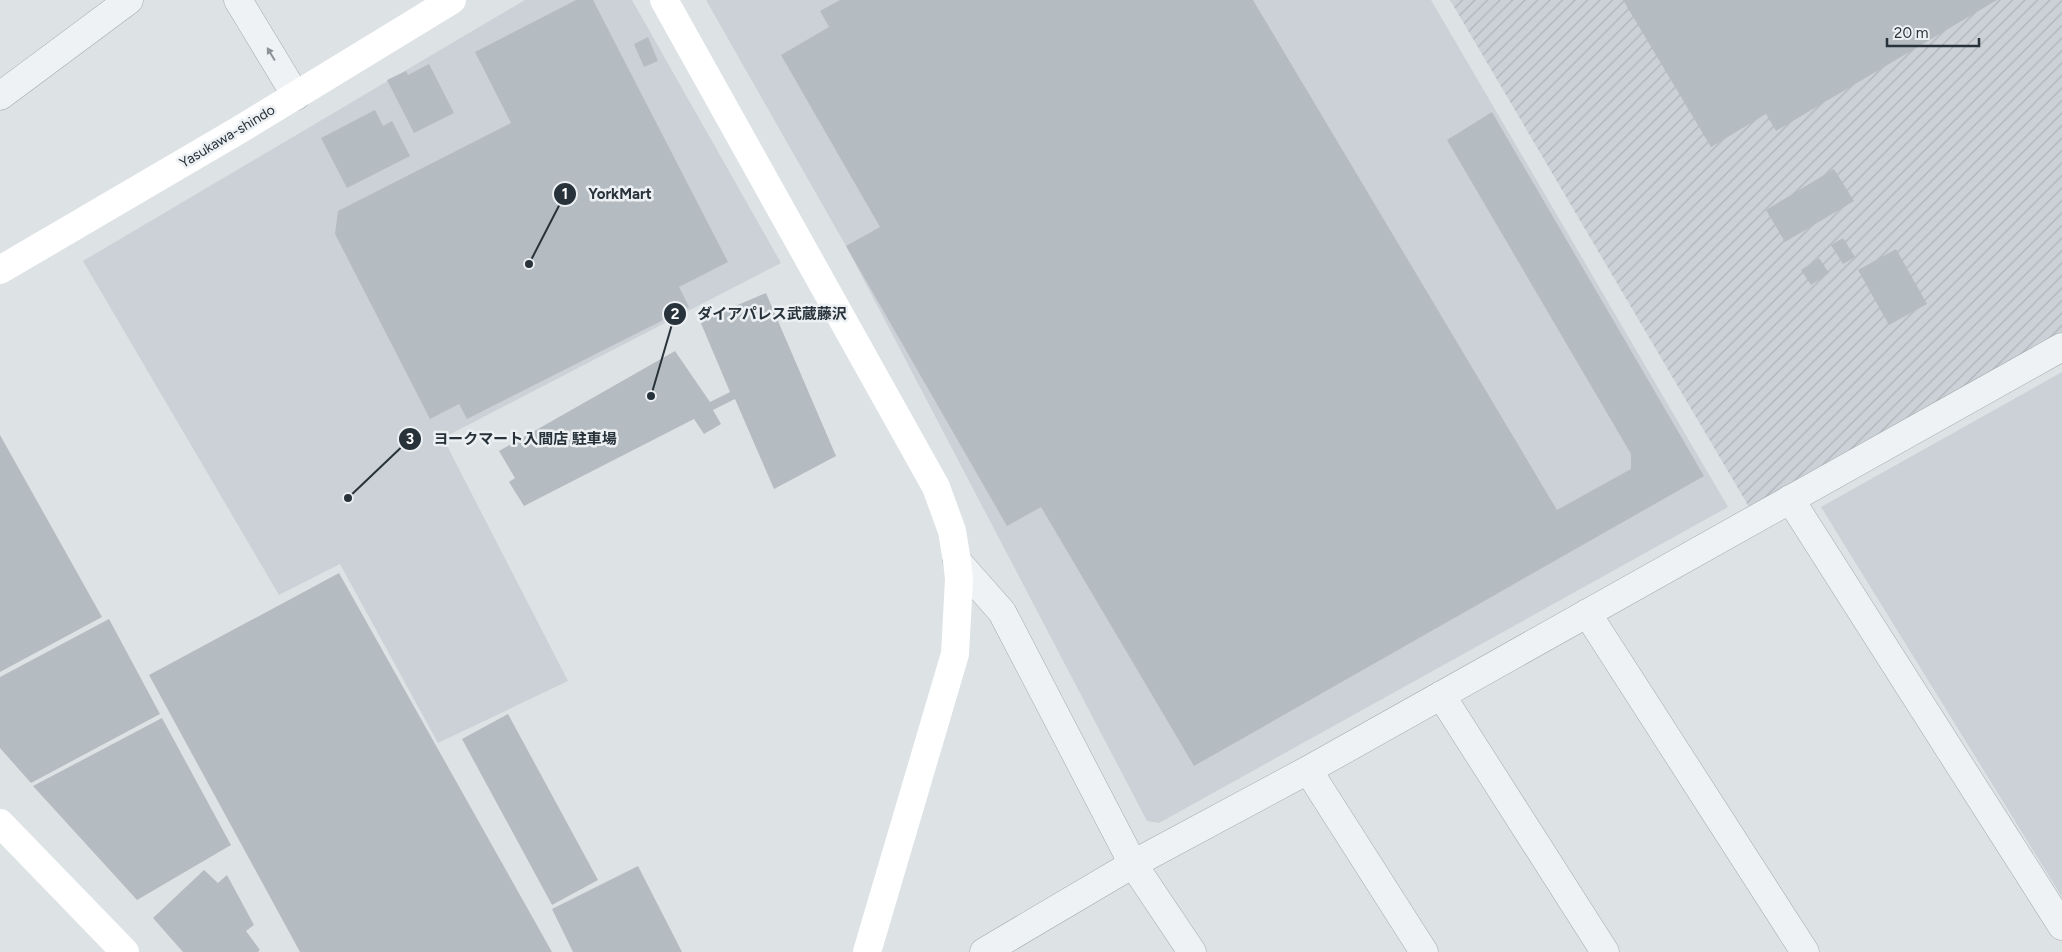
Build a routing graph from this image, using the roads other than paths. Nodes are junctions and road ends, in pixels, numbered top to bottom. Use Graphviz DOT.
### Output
graph roads {
  1 [pos="129,0"];
  2 [pos="238,0"];
  3 [pos="452,0"];
  4 [pos="664,0"];
  5 [pos="0,96"];
  6 [pos="296,96"];
  7 [pos="0,270"];
  8 [pos="2062,347"];
  9 [pos="1790,499"];
  10 [pos="957,561"];
  11 [pos="1588,613"];
  12 [pos="1441,695"];
  13 [pos="1308,770"];
  14 [pos="0,823"];
  15 [pos="1133,864"];
  16 [pos="2062,926"];
  17 [pos="997,949"];
  18 [pos="125,952"];
  19 [pos="867,952"];
  20 [pos="1192,952"];
  21 [pos="1424,952"];
  22 [pos="1605,952"];
  23 [pos="1805,952"];
  1 -- 5 [label="street"];
  6 -- 2 [label="street, one-way"];
  3 -- 6 [label="street, Yasukawa-shindo"];
  4 -- 10 [label="street"];
  6 -- 7 [label="street, Yasukawa-shindo"];
  8 -- 9 [label="street"];
  9 -- 11 [label="street"];
  9 -- 16 [label="street"];
  10 -- 15 [label="street"];
  10 -- 19 [label="street"];
  11 -- 12 [label="street"];
  11 -- 23 [label="street"];
  12 -- 13 [label="street"];
  12 -- 22 [label="street"];
  13 -- 15 [label="street"];
  13 -- 21 [label="street"];
  14 -- 18 [label="street"];
  15 -- 17 [label="street"];
  15 -- 20 [label="street"];
}
